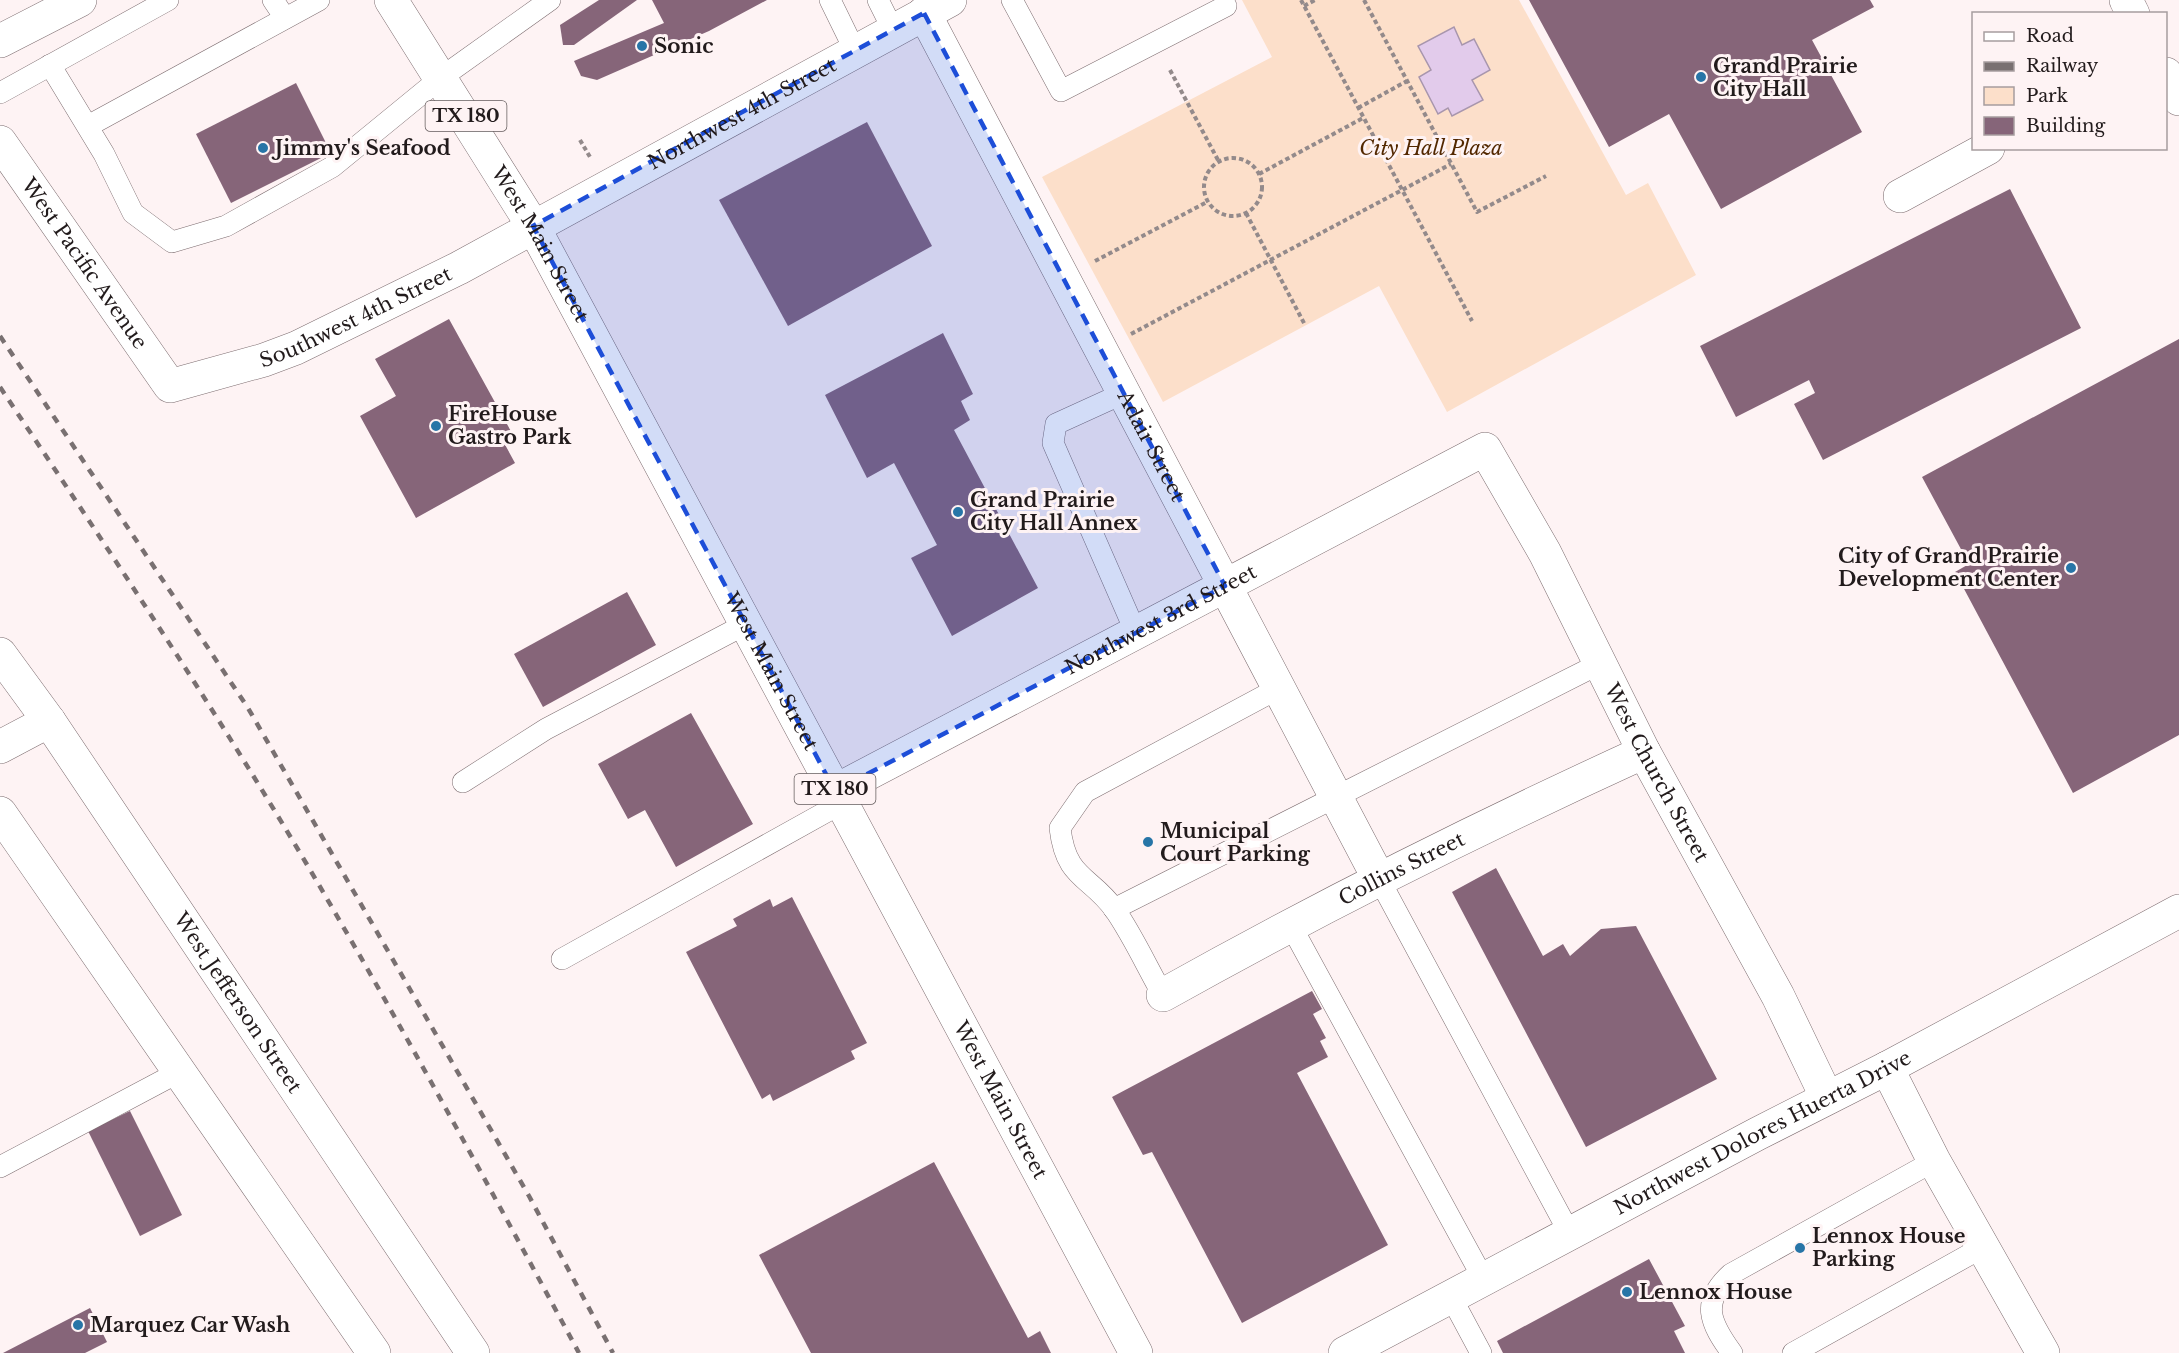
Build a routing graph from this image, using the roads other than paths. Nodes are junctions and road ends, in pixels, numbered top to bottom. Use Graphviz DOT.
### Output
graph roads {
  1 [pos="80,0"];
  2 [pos="168,0"];
  3 [pos="273,0"];
  4 [pos="319,0"];
  5 [pos="392,0"];
  6 [pos="550,0"];
  7 [pos="830,0"];
  8 [pos="878,0"];
  9 [pos="1012,0"];
  10 [pos="1226,6"];
  11 [pos="937,7"];
  12 [pos="285,18"];
  13 [pos="893,30"];
  14 [pos="0,41"];
  15 [pos="855,51"];
  16 [pos="50,65"];
  17 [pos="2167,76"];
  18 [pos="442,77"];
  19 [pos="0,93"];
  20 [pos="2179,99"];
  21 [pos="88,126"];
  22 [pos="0,142"];
  23 [pos="1984,150"];
  24 [pos="1900,196"];
  25 [pos="533,226"];
  26 [pos="170,386"];
  27 [pos="1124,393"];
  28 [pos="1485,448"];
  29 [pos="1225,586"];
  30 [pos="746,624"];
  31 [pos="1136,633"];
  32 [pos="0,654"];
  33 [pos="1599,664"];
  34 [pos="1279,688"];
  35 [pos="49,721"];
  36 [pos="0,747"];
  37 [pos="1644,752"];
  38 [pos="463,782"];
  39 [pos="839,797"];
  40 [pos="1337,798"];
  41 [pos="0,813"];
  42 [pos="1379,879"];
  43 [pos="1114,909"];
  44 [pos="2179,910"];
  45 [pos="1290,924"];
  46 [pos="562,959"];
  47 [pos="1163,995"];
  48 [pos="1887,1068"];
  49 [pos="179,1072"];
  50 [pos="1827,1098"];
  51 [pos="1934,1161"];
  52 [pos="0,1167"];
  53 [pos="1570,1234"];
  54 [pos="1983,1247"];
  55 [pos="1484,1280"];
  56 [pos="1451,1297"];
  57 [pos="374,1353"];
  58 [pos="473,1353"];
  59 [pos="1136,1353"];
  60 [pos="1345,1353"];
  61 [pos="1481,1353"];
  62 [pos="1732,1353"];
  63 [pos="1793,1353"];
  64 [pos="2043,1353"];
  1 -- 14 [label="street"];
  2 -- 16 [label="lane"];
  3 -- 12 [label="lane"];
  4 -- 12 [label="lane"];
  5 -- 18 [label="street, West Main Street / TX 180"];
  6 -- 18 [label="lane"];
  7 -- 15 [label="lane"];
  8 -- 13 [label="lane"];
  9 -- 10 [label="lane"];
  11 -- 13 [label="street, Northwest 4th Street"];
  11 -- 27 [label="street, Adair Street"];
  12 -- 21 [label="lane"];
  13 -- 15 [label="street, Northwest 4th Street"];
  15 -- 25 [label="street, Northwest 4th Street"];
  16 -- 19 [label="lane"];
  16 -- 21 [label="lane"];
  17 -- 20 [label="street"];
  18 -- 21 [label="lane"];
  18 -- 25 [label="street, West Main Street / TX 180"];
  22 -- 26 [label="street, West Pacific Avenue"];
  23 -- 24 [label="street"];
  25 -- 26 [label="street, Southwest 4th Street"];
  25 -- 30 [label="street, West Main Street / TX 180"];
  27 -- 29 [label="street, Adair Street"];
  27 -- 31 [label="lane"];
  28 -- 29 [label="street, Northwest 3rd Street"];
  28 -- 33 [label="street, West Church Street"];
  29 -- 31 [label="street, Northwest 3rd Street"];
  29 -- 34 [label="street, Adair Street"];
  30 -- 38 [label="lane"];
  30 -- 39 [label="street, West Main Street / TX 180"];
  31 -- 39 [label="street, Northwest 3rd Street"];
  32 -- 35 [label="street, West Jefferson Street"];
  33 -- 37 [label="street, West Church Street"];
  33 -- 40 [label="lane"];
  34 -- 40 [label="street, Adair Street"];
  34 -- 43 [label="lane"];
  35 -- 36 [label="street"];
  35 -- 58 [label="street, West Jefferson Street"];
  37 -- 42 [label="street, Collins Street"];
  37 -- 50 [label="street, West Church Street"];
  39 -- 46 [label="lane"];
  39 -- 59 [label="street, West Main Street / TX 180"];
  40 -- 42 [label="street, Adair Street"];
  40 -- 43 [label="lane"];
  41 -- 49 [label="street"];
  42 -- 45 [label="street, Collins Street"];
  42 -- 53 [label="lane"];
  43 -- 47 [label="lane"];
  44 -- 48 [label="street, Northwest Dolores Huerta Drive"];
  45 -- 47 [label="street, Collins Street"];
  45 -- 55 [label="lane"];
  48 -- 50 [label="street, Northwest Dolores Huerta Drive"];
  48 -- 51 [label="street"];
  49 -- 52 [label="lane"];
  49 -- 57 [label="street"];
  50 -- 53 [label="street, Northwest Dolores Huerta Drive"];
  51 -- 54 [label="street"];
  51 -- 62 [label="lane"];
  53 -- 55 [label="street, Northwest Dolores Huerta Drive"];
  54 -- 63 [label="lane"];
  54 -- 64 [label="street"];
  55 -- 56 [label="street, Northwest Dolores Huerta Drive"];
  56 -- 60 [label="street, Northwest Dolores Huerta Drive"];
  56 -- 61 [label="lane"];
}
